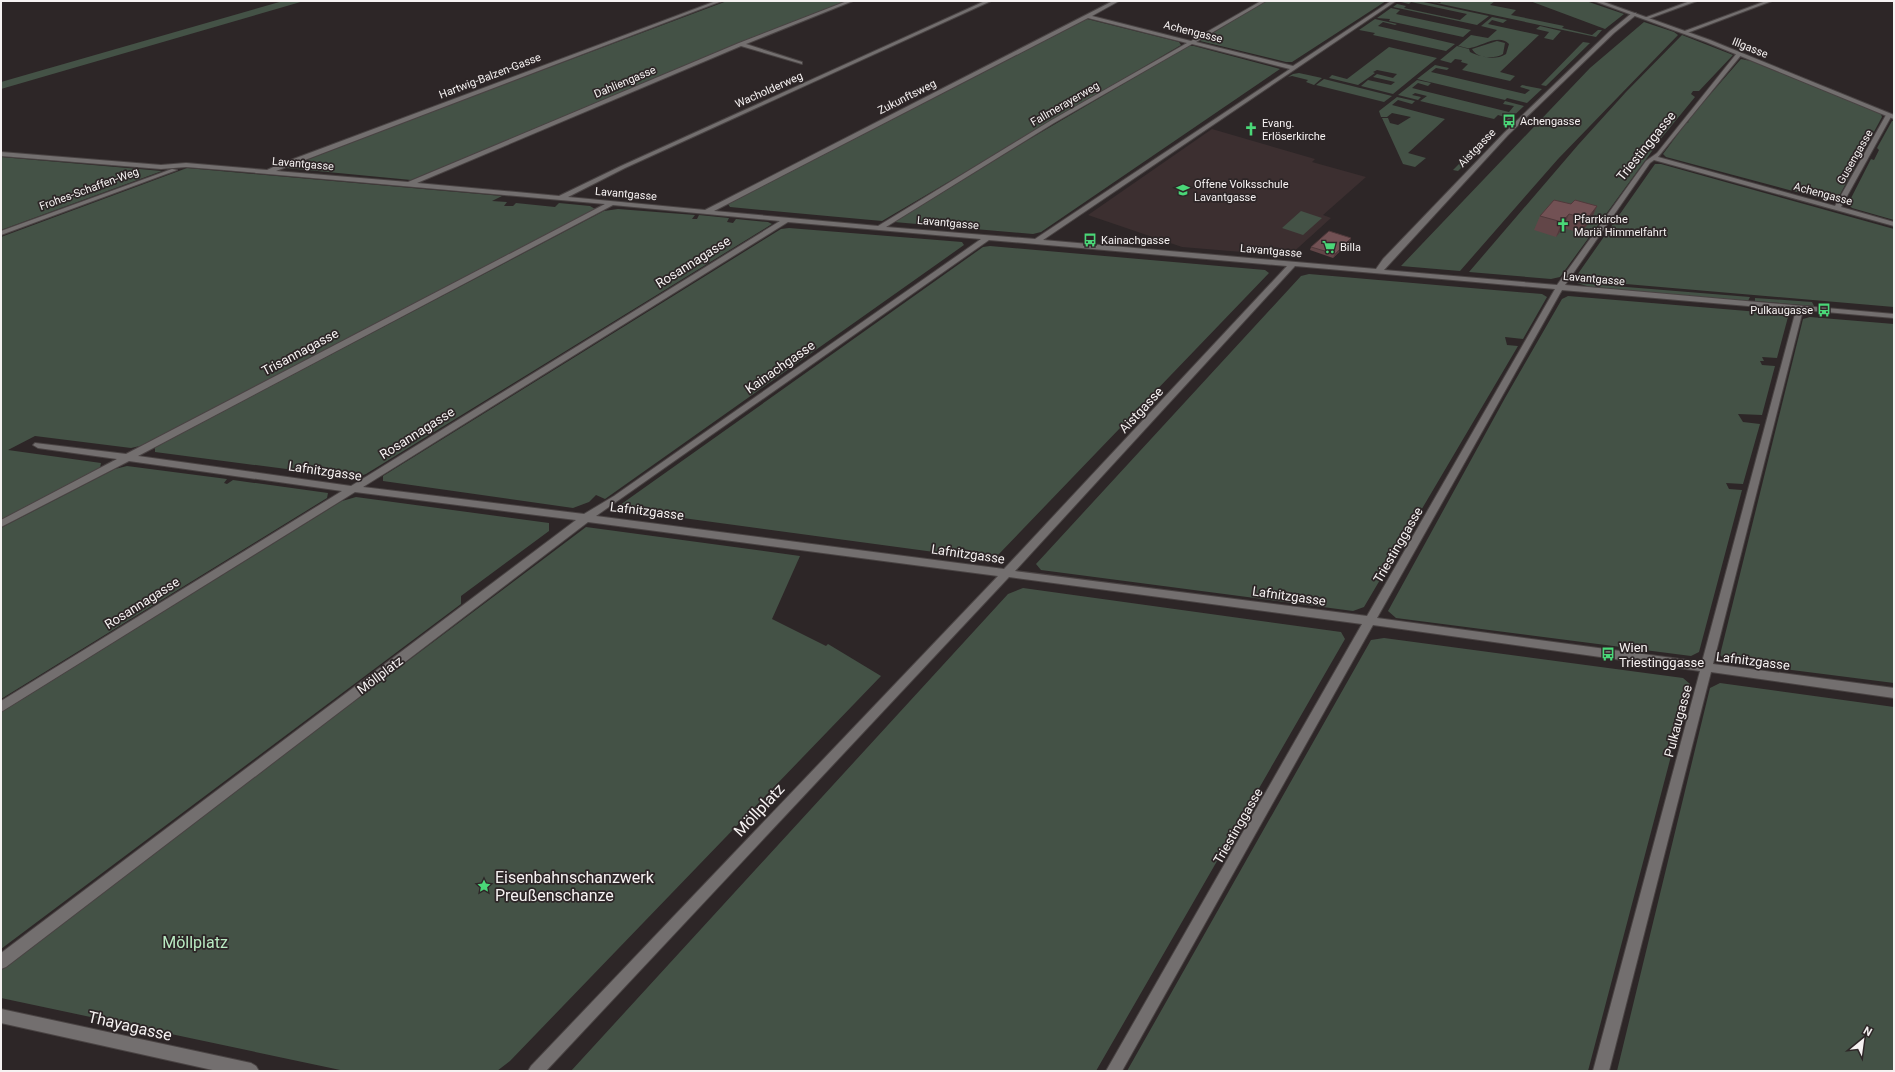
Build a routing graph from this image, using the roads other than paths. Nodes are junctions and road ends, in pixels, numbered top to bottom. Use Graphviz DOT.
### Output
graph roads {
  1 [pos="720,1"];
  2 [pos="851,1"];
  3 [pos="989,1"];
  4 [pos="1118,1"];
  5 [pos="1264,1"];
  6 [pos="1394,1"];
  7 [pos="1596,1"];
  8 [pos="1695,1"];
  9 [pos="1770,1"];
  10 [pos="1634,14"];
  11 [pos="1088,16"];
  12 [pos="1646,18"];
  13 [pos="1685,32"];
  14 [pos="1191,42"];
  15 [pos="741,44"];
  16 [pos="1739,54"];
  17 [pos="800,63"];
  18 [pos="1293,68"];
  19 [pos="1891,116"];
  20 [pos="1,154"];
  21 [pos="1653,158"];
  22 [pos="186,165"];
  23 [pos="268,172"];
  24 [pos="409,184"];
  25 [pos="559,198"];
  26 [pos="611,204"];
  27 [pos="1837,208"];
  28 [pos="706,212"];
  29 [pos="787,220"];
  30 [pos="1894,224"];
  31 [pos="879,228"];
  32 [pos="1,233"];
  33 [pos="988,237"];
  34 [pos="1037,241"];
  35 [pos="1293,264"];
  36 [pos="1378,272"];
  37 [pos="1560,287"];
  38 [pos="1800,308"];
  39 [pos="1894,316"];
  40 [pos="38,446"];
  41 [pos="128,458"];
  42 [pos="352,489"];
  43 [pos="586,518"];
  44 [pos="1,524"];
  45 [pos="1007,573"];
  46 [pos="1371,621"];
  47 [pos="1706,668"];
  48 [pos="1894,693"];
  49 [pos="1,707"];
  50 [pos="1,962"];
  51 [pos="1,1016"];
  52 [pos="252,1071"];
  53 [pos="536,1071"];
  54 [pos="1114,1071"];
  55 [pos="1601,1071"];
  1 -- 23 [label="street, Hartwig-Balzen-Gasse"];
  2 -- 15 [label="street, Dahliengasse"];
  3 -- 25 [label="street, Wacholderweg"];
  4 -- 11 [label="street, Zukunftsweg"];
  5 -- 14 [label="street, Fallmerayerweg"];
  6 -- 18 [label="street"];
  7 -- 10 [label="street, Illgasse"];
  8 -- 12 [label="street"];
  9 -- 13 [label="street"];
  10 -- 12 [label="street, Illgasse"];
  10 -- 36 [label="street, Aistgasse"];
  11 -- 14 [label="street, Achengasse"];
  11 -- 28 [label="street, Zukunftsweg"];
  12 -- 13 [label="street, Illgasse"];
  13 -- 16 [label="street, Illgasse"];
  14 -- 18 [label="street, Achengasse"];
  14 -- 31 [label="street, Fallmerayerweg"];
  15 -- 17 [label="street"];
  15 -- 24 [label="street, Dahliengasse"];
  16 -- 19 [label="street, Illgasse"];
  16 -- 21 [label="street, Triestinggasse"];
  18 -- 34 [label="street"];
  19 -- 27 [label="street, Gusengasse"];
  20 -- 22 [label="street, Lavantgasse"];
  21 -- 27 [label="street, Achengasse"];
  21 -- 37 [label="street, Triestinggasse"];
  22 -- 23 [label="street, Lavantgasse"];
  22 -- 32 [label="street, Frohes-Schaffen-Weg"];
  23 -- 24 [label="street, Lavantgasse"];
  24 -- 25 [label="street, Lavantgasse"];
  25 -- 26 [label="street, Lavantgasse"];
  26 -- 28 [label="street, Lavantgasse"];
  26 -- 41 [label="street, Trisannagasse"];
  27 -- 30 [label="street, Achengasse"];
  28 -- 29 [label="street, Lavantgasse"];
  29 -- 31 [label="street, Lavantgasse"];
  29 -- 42 [label="street, Rosannagasse"];
  31 -- 33 [label="street, Lavantgasse"];
  33 -- 34 [label="street, Lavantgasse"];
  33 -- 43 [label="street, Kainachgasse"];
  34 -- 35 [label="street, Lavantgasse"];
  35 -- 36 [label="street, Lavantgasse"];
  35 -- 45 [label="street, Aistgasse"];
  36 -- 37 [label="street, Lavantgasse"];
  37 -- 38 [label="street, Lavantgasse"];
  37 -- 46 [label="street, Triestinggasse"];
  38 -- 39 [label="street, Lavantgasse"];
  38 -- 47 [label="street, Pulkaugasse"];
  40 -- 41 [label="street, Lafnitzgasse"];
  41 -- 42 [label="street, Lafnitzgasse"];
  41 -- 44 [label="street, Trisannagasse"];
  42 -- 43 [label="street, Lafnitzgasse"];
  42 -- 49 [label="street, Rosannagasse"];
  43 -- 45 [label="street, Lafnitzgasse"];
  43 -- 50 [label="street, Möllplatz"];
  45 -- 46 [label="street, Lafnitzgasse"];
  45 -- 53 [label="street, Möllplatz"];
  46 -- 47 [label="street, Lafnitzgasse"];
  46 -- 54 [label="street, Triestinggasse"];
  47 -- 48 [label="street, Lafnitzgasse"];
  47 -- 55 [label="street, Pulkaugasse"];
  51 -- 52 [label="street, Thayagasse"];
}
